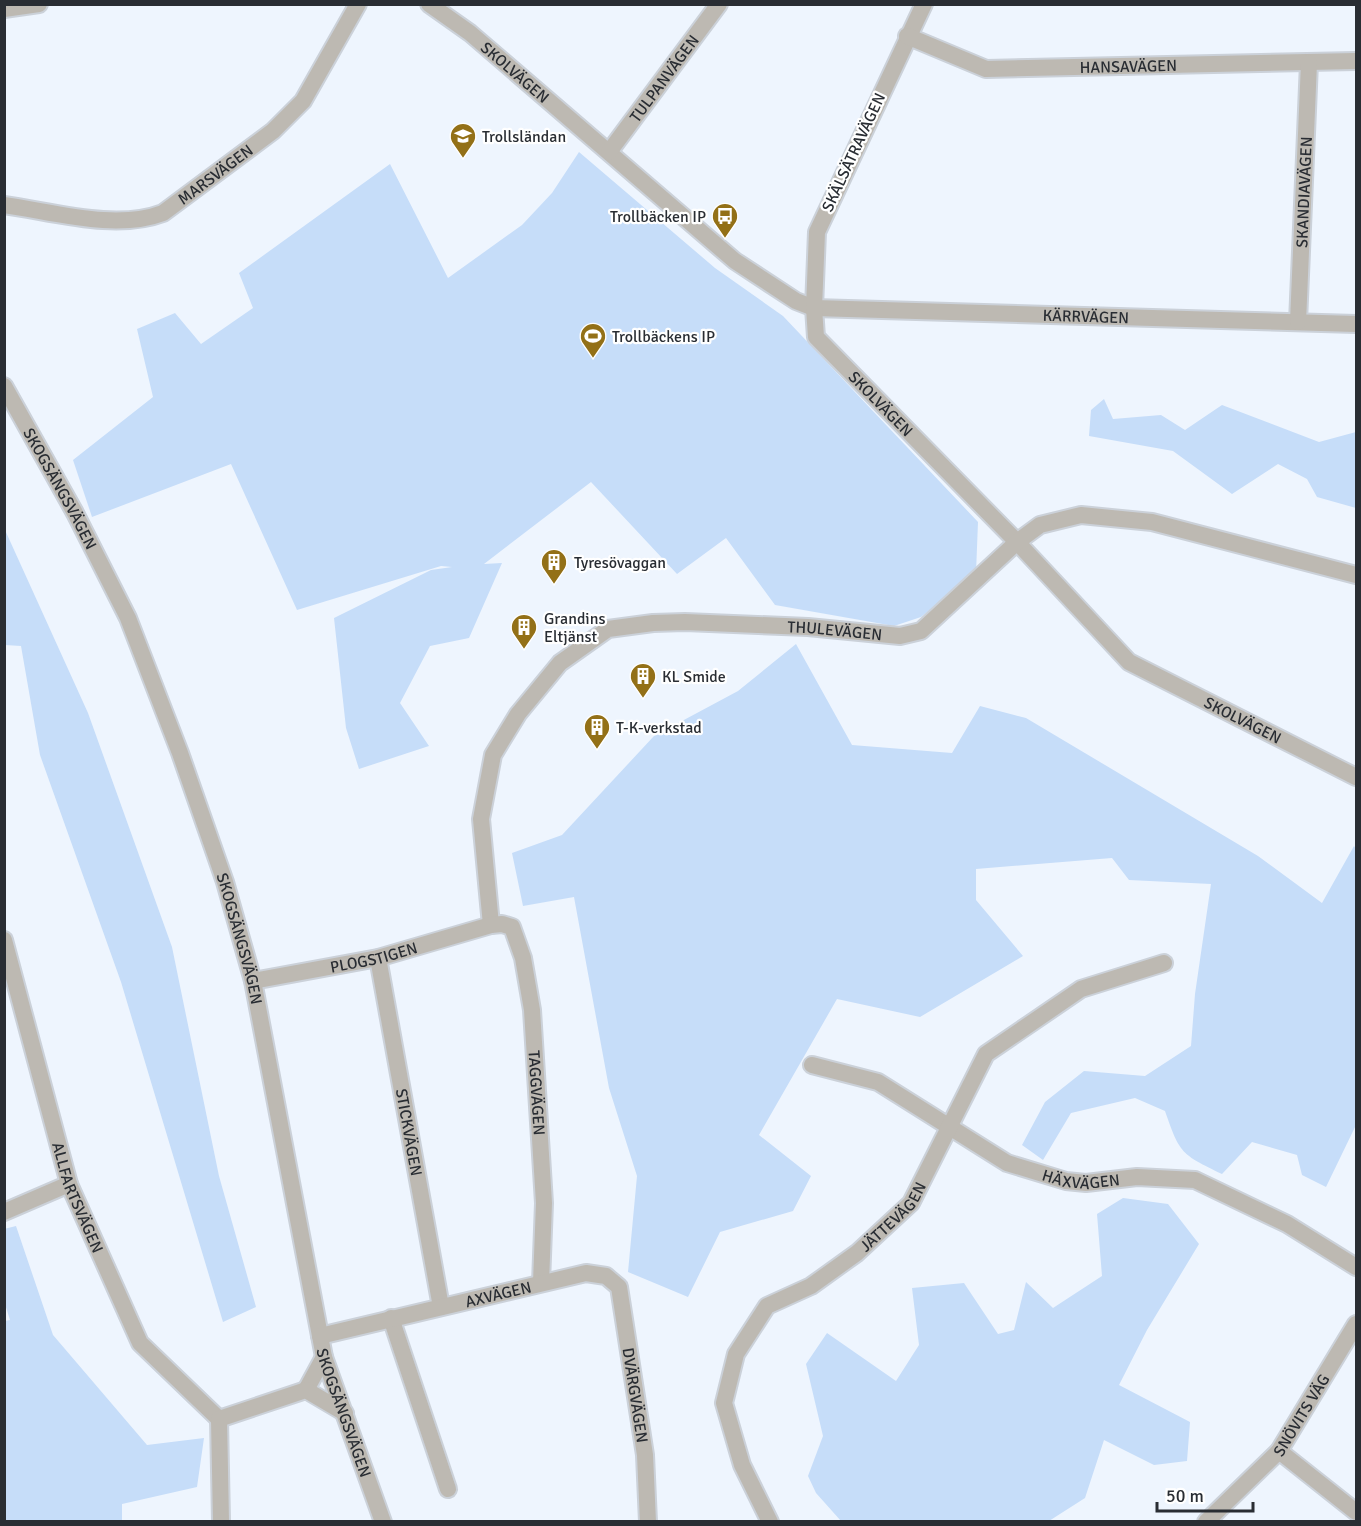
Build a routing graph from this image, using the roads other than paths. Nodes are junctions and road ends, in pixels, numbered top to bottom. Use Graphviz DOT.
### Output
graph roads {
  1 [pos="39,4"];
  2 [pos="358,4"];
  3 [pos="429,4"];
  4 [pos="718,4"];
  5 [pos="924,4"];
  6 [pos="4,9"];
  7 [pos="907,36"];
  8 [pos="1356,61"];
  9 [pos="1309,63"];
  10 [pos="609,152"];
  11 [pos="4,205"];
  12 [pos="814,308"];
  13 [pos="1298,322"];
  14 [pos="1356,324"];
  15 [pos="4,386"];
  16 [pos="1017,542"];
  17 [pos="1356,575"];
  18 [pos="1356,777"];
  19 [pos="491,925"];
  20 [pos="4,940"];
  21 [pos="378,958"];
  22 [pos="1164,963"];
  23 [pos="253,981"];
  24 [pos="812,1065"];
  25 [pos="950,1126"];
  26 [pos="69,1184"];
  27 [pos="4,1212"];
  28 [pos="1356,1267"];
  29 [pos="606,1276"];
  30 [pos="541,1284"];
  31 [pos="441,1307"];
  32 [pos="391,1318"];
  33 [pos="1356,1324"];
  34 [pos="320,1336"];
  35 [pos="324,1357"];
  36 [pos="306,1390"];
  37 [pos="345,1413"];
  38 [pos="219,1419"];
  39 [pos="1279,1451"];
  40 [pos="448,1489"];
  41 [pos="1356,1512"];
  42 [pos="221,1521"];
  43 [pos="383,1521"];
  44 [pos="648,1521"];
  45 [pos="770,1521"];
  46 [pos="1206,1521"];
  1 -- 6 [label="street"];
  2 -- 11 [label="street, MARSVÄGEN"];
  3 -- 10 [label="street, SKOLVÄGEN"];
  4 -- 10 [label="street, TULPANVÄGEN"];
  5 -- 7 [label="street, SKÄLSÄTRAVÄGEN"];
  7 -- 9 [label="street, HANSAVÄGEN"];
  7 -- 12 [label="street, SKÄLSÄTRAVÄGEN"];
  8 -- 9 [label="street, HANSAVÄGEN"];
  9 -- 13 [label="street, SKANDIAVÄGEN"];
  10 -- 12 [label="street, SKOLVÄGEN"];
  12 -- 13 [label="street, KÄRRVÄGEN"];
  12 -- 16 [label="street, SKOLVÄGEN"];
  13 -- 14 [label="street, KÄRRVÄGEN"];
  15 -- 23 [label="street, SKOGSÄNGSVÄGEN"];
  16 -- 17 [label="street, THULEVÄGEN"];
  16 -- 18 [label="street, SKOLVÄGEN"];
  16 -- 19 [label="street, THULEVÄGEN"];
  19 -- 21 [label="street, PLOGSTIGEN"];
  19 -- 30 [label="street, TAGGVÄGEN"];
  20 -- 26 [label="street, ALLFARTSVÄGEN"];
  21 -- 23 [label="street, PLOGSTIGEN"];
  21 -- 31 [label="street, STICKVÄGEN"];
  22 -- 25 [label="street, JÄTTEVÄGEN"];
  23 -- 34 [label="street, SKOGSÄNGSVÄGEN"];
  24 -- 25 [label="street, HÄXVÄGEN"];
  25 -- 28 [label="street, HÄXVÄGEN"];
  25 -- 45 [label="street, JÄTTEVÄGEN"];
  26 -- 27 [label="street"];
  26 -- 38 [label="street, ALLFARTSVÄGEN"];
  29 -- 30 [label="street, AXVÄGEN"];
  29 -- 44 [label="street, DVÄRGVÄGEN"];
  30 -- 31 [label="street, AXVÄGEN"];
  31 -- 32 [label="street, AXVÄGEN"];
  32 -- 34 [label="street, AXVÄGEN"];
  32 -- 40 [label="street"];
  33 -- 39 [label="street, SNÖVITS VÄG"];
  34 -- 35 [label="street, SKOGSÄNGSVÄGEN"];
  35 -- 36 [label="street"];
  35 -- 37 [label="street, SKOGSÄNGSVÄGEN"];
  36 -- 37 [label="street"];
  36 -- 38 [label="street"];
  37 -- 43 [label="street, SKOGSÄNGSVÄGEN"];
  38 -- 42 [label="street"];
  39 -- 41 [label="street"];
  39 -- 46 [label="street, SNÖVITS VÄG"];
}
